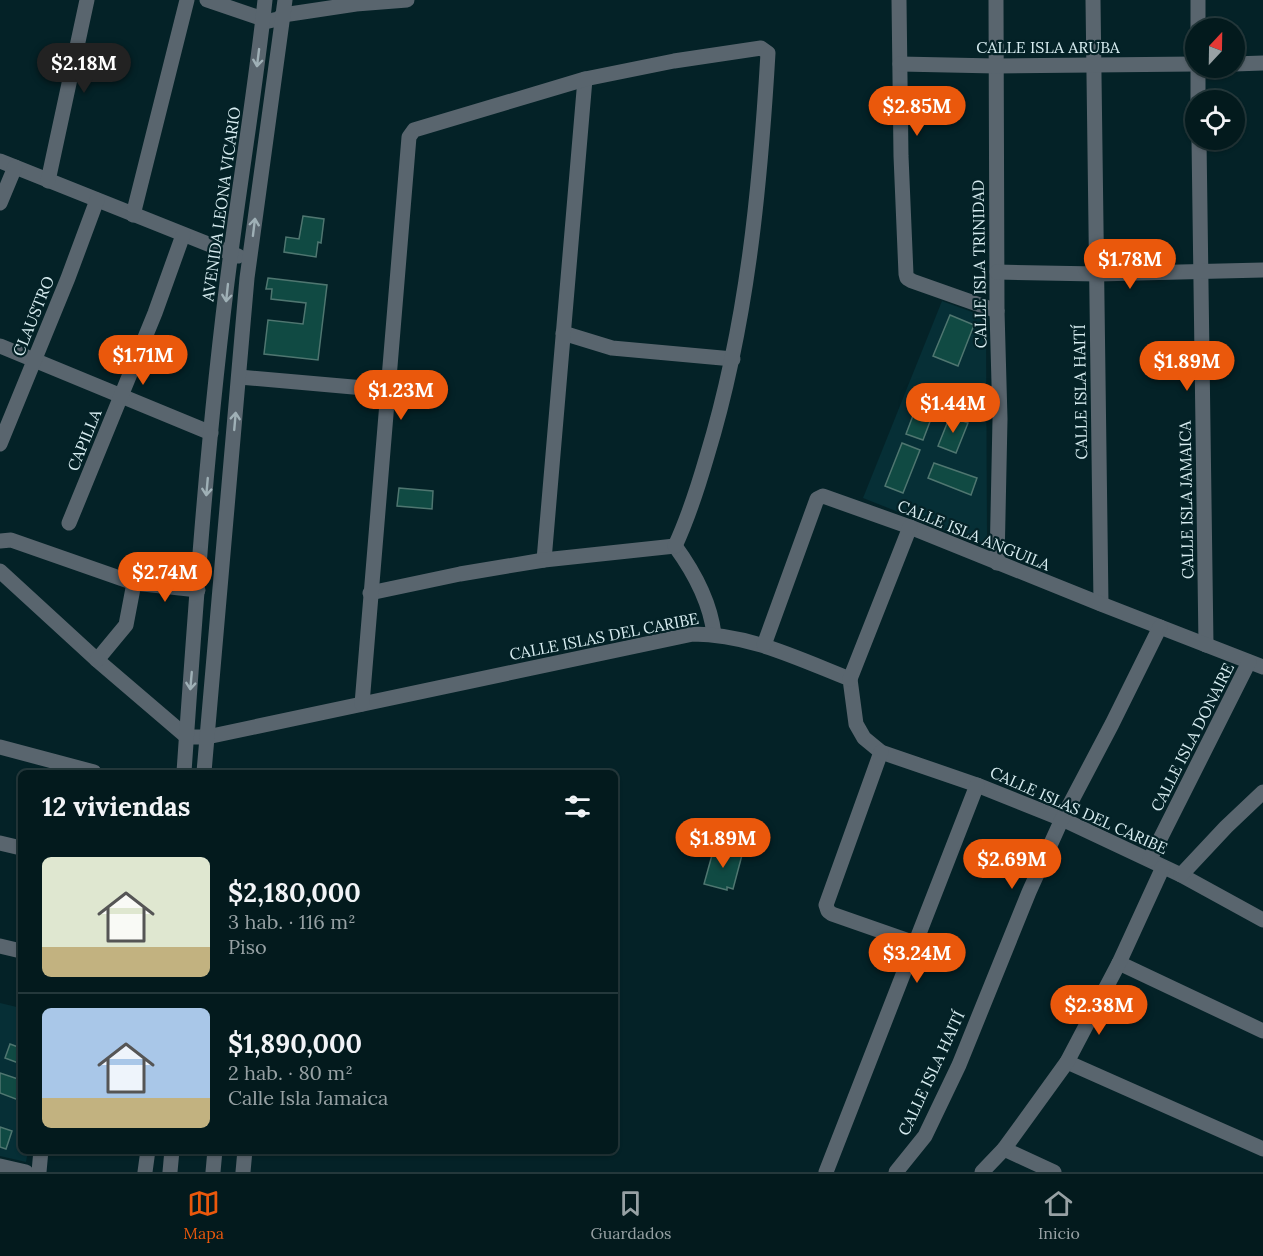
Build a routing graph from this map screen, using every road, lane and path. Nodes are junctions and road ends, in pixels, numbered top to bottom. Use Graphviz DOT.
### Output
graph roads {
  1 [pos="87,0"];
  2 [pos="187,0"];
  3 [pos="207,0"];
  4 [pos="265,0"];
  5 [pos="407,0"];
  6 [pos="899,0"];
  7 [pos="996,0"];
  8 [pos="1094,0"];
  9 [pos="1198,0"];
  10 [pos="390,1"];
  11 [pos="284,7"];
  12 [pos="1198,18"];
  13 [pos="263,20"];
  14 [pos="1263,63"];
  15 [pos="900,64"];
  16 [pos="1245,64"];
  17 [pos="996,66"];
  18 [pos="1094,66"];
  19 [pos="1185,66"];
  20 [pos="585,79"];
  21 [pos="1199,150"];
  22 [pos="0,161"];
  23 [pos="15,167"];
  24 [pos="48,181"];
  25 [pos="97,200"];
  26 [pos="0,203"];
  27 [pos="133,215"];
  28 [pos="183,235"];
  29 [pos="231,254"];
  30 [pos="249,261"];
  31 [pos="1263,270"];
  32 [pos="997,272"];
  33 [pos="1201,273"];
  34 [pos="1097,274"];
  35 [pos="997,311"];
  36 [pos="563,333"];
  37 [pos="0,346"];
  38 [pos="733,359"];
  39 [pos="35,360"];
  40 [pos="239,377"];
  41 [pos="387,390"];
  42 [pos="121,396"];
  43 [pos="211,433"];
  44 [pos="0,444"];
  45 [pos="69,524"];
  46 [pos="909,527"];
  47 [pos="0,541"];
  48 [pos="675,546"];
  49 [pos="544,560"];
  50 [pos="997,563"];
  51 [pos="0,571"];
  52 [pos="134,583"];
  53 [pos="198,590"];
  54 [pos="370,593"];
  55 [pos="1101,604"];
  56 [pos="1160,627"];
  57 [pos="714,634"];
  58 [pos="764,645"];
  59 [pos="1206,645"];
  60 [pos="97,660"];
  61 [pos="1256,664"];
  62 [pos="850,679"];
  63 [pos="362,704"];
  64 [pos="187,737"];
  65 [pos="207,737"];
  66 [pos="0,747"];
  67 [pos="881,752"];
  68 [pos="86,770"];
  69 [pos="184,770"];
  70 [pos="204,770"];
  71 [pos="977,784"];
  72 [pos="1263,792"];
  73 [pos="1062,819"];
  74 [pos="0,843"];
  75 [pos="18,847"];
  76 [pos="1157,863"];
  77 [pos="1181,875"];
  78 [pos="1263,920"];
  79 [pos="915,943"];
  80 [pos="0,946"];
  81 [pos="18,950"];
  82 [pos="1119,963"];
  83 [pos="1263,1031"];
  84 [pos="1067,1062"];
  85 [pos="1004,1149"];
  86 [pos="1263,1149"];
  87 [pos="41,1154"];
  88 [pos="147,1154"];
  89 [pos="172,1154"];
  90 [pos="215,1154"];
  91 [pos="244,1154"];
  92 [pos="0,1166"];
  93 [pos="26,1172"];
  94 [pos="39,1172"];
  95 [pos="145,1172"];
  96 [pos="170,1172"];
  97 [pos="213,1172"];
  98 [pos="243,1172"];
  99 [pos="826,1172"];
  100 [pos="896,1172"];
  101 [pos="982,1172"];
  102 [pos="1054,1172"];
  1 -- 24 [label="street"];
  2 -- 27 [label="street"];
  3 -- 13 [label="street"];
  4 -- 13 [label="street, AVENIDA LEONA VICARIO"];
  5 -- 10 [label="street"];
  6 -- 15 [label="street"];
  7 -- 17 [label="street, CALLE ISLA TRINIDAD"];
  8 -- 18 [label="street, CALLE ISLA HAITÍ"];
  9 -- 12 [label="street"];
  10 -- 11 [label="street"];
  11 -- 13 [label="street"];
  30 -- 11 [label="street, AVENIDA LEONA VICARIO, one-way"];
  13 -- 29 [label="street, AVENIDA LEONA VICARIO, one-way"];
  14 -- 16 [label="street"];
  15 -- 17 [label="street, CALLE ISLA ARUBA"];
  15 -- 35 [label="street"];
  17 -- 18 [label="street, CALLE ISLA ARUBA"];
  17 -- 32 [label="street, CALLE ISLA TRINIDAD"];
  18 -- 19 [label="street, CALLE ISLA ARUBA"];
  18 -- 34 [label="street, CALLE ISLA HAITÍ"];
  20 -- 36 [label="street"];
  20 -- 38 [label="street"];
  20 -- 41 [label="street"];
  21 -- 33 [label="street, CALLE ISLA JAMAICA"];
  22 -- 23 [label="street"];
  23 -- 24 [label="street"];
  23 -- 26 [label="street"];
  24 -- 25 [label="street"];
  25 -- 27 [label="street"];
  25 -- 39 [label="street, CLAUSTRO"];
  27 -- 28 [label="street"];
  28 -- 29 [label="street"];
  28 -- 42 [label="street, CAPILLA"];
  29 -- 30 [label="street"];
  29 -- 43 [label="street, AVENIDA LEONA VICARIO, one-way"];
  30 -- 40 [label="street, AVENIDA LEONA VICARIO"];
  31 -- 33 [label="street"];
  32 -- 34 [label="street"];
  32 -- 35 [label="street, CALLE ISLA TRINIDAD"];
  33 -- 34 [label="street"];
  33 -- 59 [label="street, CALLE ISLA JAMAICA"];
  34 -- 55 [label="street, CALLE ISLA HAITÍ"];
  35 -- 50 [label="street, CALLE ISLA TRINIDAD"];
  36 -- 38 [label="street"];
  36 -- 49 [label="street"];
  37 -- 39 [label="street"];
  38 -- 48 [label="street"];
  39 -- 42 [label="street"];
  39 -- 44 [label="street, CLAUSTRO"];
  40 -- 41 [label="street"];
  65 -- 40 [label="street, AVENIDA LEONA VICARIO, one-way"];
  41 -- 54 [label="street"];
  42 -- 43 [label="street"];
  42 -- 45 [label="street, CAPILLA"];
  43 -- 53 [label="street, AVENIDA LEONA VICARIO, one-way"];
  46 -- 50 [label="street, CALLE ISLA ANGUILA"];
  46 -- 58 [label="street, CALLE ISLA ANGUILA"];
  46 -- 62 [label="street"];
  47 -- 52 [label="street"];
  48 -- 49 [label="street"];
  48 -- 57 [label="street"];
  49 -- 54 [label="street"];
  50 -- 55 [label="street, CALLE ISLA ANGUILA"];
  51 -- 60 [label="street"];
  52 -- 53 [label="street"];
  52 -- 60 [label="street"];
  53 -- 64 [label="street, AVENIDA LEONA VICARIO, one-way"];
  54 -- 63 [label="street"];
  55 -- 56 [label="street, CALLE ISLA ANGUILA"];
  56 -- 59 [label="street, CALLE ISLA ANGUILA"];
  56 -- 73 [label="street, CALLE ISLA HAITÍ"];
  57 -- 58 [label="street, CALLE ISLAS DEL CARIBE"];
  57 -- 63 [label="street, CALLE ISLAS DEL CARIBE"];
  58 -- 62 [label="street, CALLE ISLAS DEL CARIBE"];
  59 -- 61 [label="street, CALLE ISLA ANGUILA"];
  60 -- 64 [label="street"];
  61 -- 76 [label="street, CALLE ISLA DONAIRE"];
  62 -- 67 [label="street, CALLE ISLAS DEL CARIBE"];
  63 -- 65 [label="street, CALLE ISLAS DEL CARIBE"];
  64 -- 65 [label="street, CALLE ISLAS DEL CARIBE"];
  64 -- 69 [label="street, AVENIDA LEONA VICARIO"];
  65 -- 70 [label="street, AVENIDA LEONA VICARIO"];
  66 -- 68 [label="street"];
  67 -- 71 [label="street, CALLE ISLAS DEL CARIBE"];
  67 -- 79 [label="street"];
  71 -- 73 [label="street, CALLE ISLAS DEL CARIBE"];
  71 -- 79 [label="street"];
  72 -- 77 [label="street"];
  73 -- 76 [label="street, CALLE ISLAS DEL CARIBE"];
  73 -- 100 [label="street, CALLE ISLA HAITÍ"];
  74 -- 75 [label="street"];
  76 -- 77 [label="street, CALLE ISLAS DEL CARIBE"];
  76 -- 82 [label="street, CALLE ISLA DONAIRE"];
  77 -- 78 [label="street, CALLE ISLAS DEL CARIBE"];
  79 -- 99 [label="street"];
  80 -- 81 [label="street"];
  82 -- 83 [label="street"];
  82 -- 84 [label="street, CALLE ISLA DONAIRE"];
  84 -- 85 [label="street, CALLE ISLA DONAIRE"];
  84 -- 86 [label="street"];
  85 -- 101 [label="street, CALLE ISLA DONAIRE"];
  85 -- 102 [label="street"];
  87 -- 94 [label="street"];
  88 -- 95 [label="street"];
  89 -- 96 [label="street"];
  90 -- 97 [label="street"];
  91 -- 98 [label="street"];
  92 -- 93 [label="street"];
}
